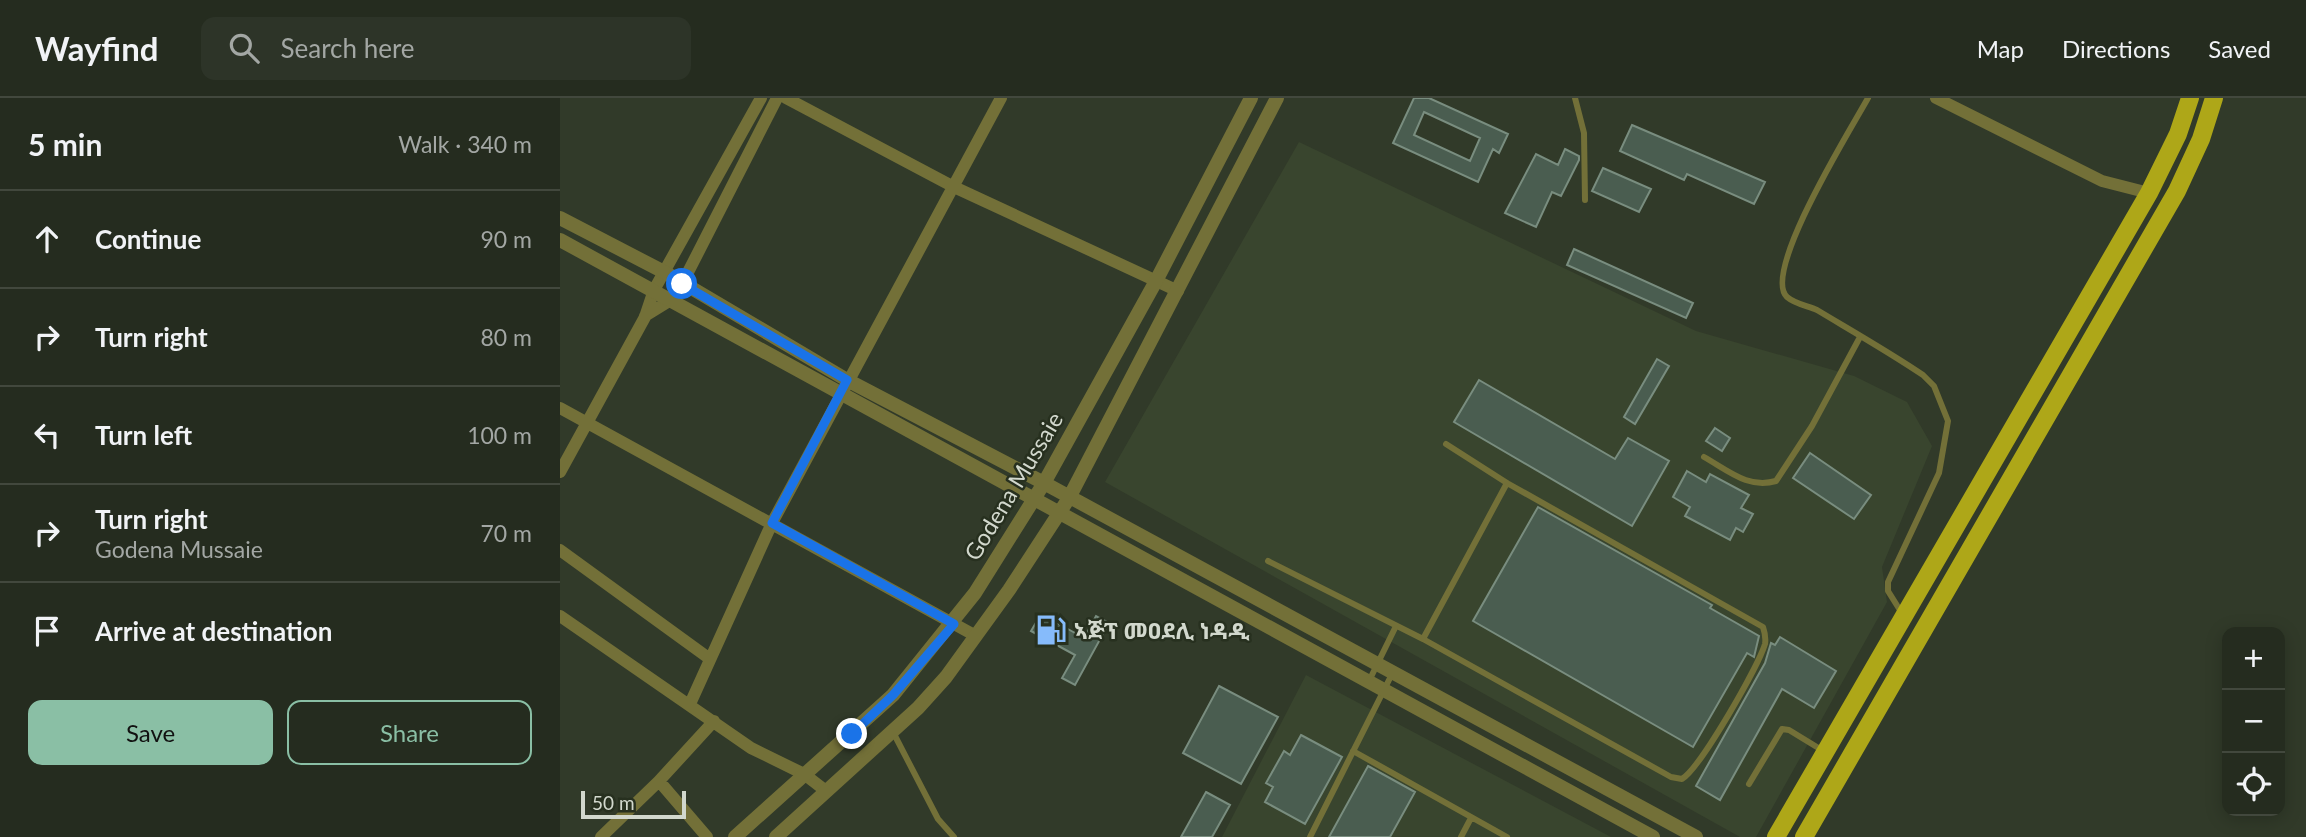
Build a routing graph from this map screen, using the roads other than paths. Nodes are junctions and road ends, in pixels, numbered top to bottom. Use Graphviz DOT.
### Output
graph roads {
  1 [pos="761,98"];
  2 [pos="777,98"];
  3 [pos="786,98"];
  4 [pos="1002,98"];
  5 [pos="1251,98"];
  6 [pos="1277,98"];
  7 [pos="1575,98"];
  8 [pos="1868,98"];
  9 [pos="1936,98"];
  10 [pos="2190,98"];
  11 [pos="2214,98"];
  12 [pos="719,175"];
  13 [pos="733,183"];
  14 [pos="954,187"];
  15 [pos="2149,193"];
  16 [pos="1585,200"];
  17 [pos="560,218"];
  18 [pos="560,240"];
  19 [pos="666,273"];
  20 [pos="1156,281"];
  21 [pos="682,284"];
  22 [pos="654,290"];
  23 [pos="1178,291"];
  24 [pos="671,300"];
  25 [pos="645,317"];
  26 [pos="1860,337"];
  27 [pos="2047,369"];
  28 [pos="847,380"];
  29 [pos="2066,383"];
  30 [pos="840,394"];
  31 [pos="560,408"];
  32 [pos="589,423"];
  33 [pos="1446,444"];
  34 [pos="1704,457"];
  35 [pos="560,472"];
  36 [pos="1044,483"];
  37 [pos="1507,483"];
  38 [pos="1035,497"];
  39 [pos="1069,498"];
  40 [pos="1060,512"];
  41 [pos="772,523"];
  42 [pos="560,550"];
  43 [pos="1268,561"];
  44 [pos="560,616"];
  45 [pos="1904,617"];
  46 [pos="954,624"];
  47 [pos="1396,626"];
  48 [pos="976,636"];
  49 [pos="1423,639"];
  50 [pos="710,659"];
  51 [pos="1378,664"];
  52 [pos="1393,672"];
  53 [pos="1368,681"];
  54 [pos="1864,686"];
  55 [pos="1384,689"];
  56 [pos="1882,698"];
  57 [pos="690,704"];
  58 [pos="714,721"];
  59 [pos="893,732"];
  60 [pos="1353,751"];
  61 [pos="1826,752"];
  62 [pos="804,774"];
  63 [pos="659,781"];
  64 [pos="1749,784"];
  65 [pos="826,791"];
  66 [pos="1471,818"];
  67 [pos="601,837"];
  68 [pos="707,837"];
  69 [pos="735,837"];
  70 [pos="776,837"];
  71 [pos="954,837"];
  72 [pos="1310,837"];
  73 [pos="1461,837"];
  74 [pos="1507,837"];
  75 [pos="1653,837"];
  76 [pos="1696,837"];
  77 [pos="1776,837"];
  78 [pos="1804,837"];
  1 -- 12 [label="street"];
  2 -- 13 [label="street"];
  3 -- 14 [label="street"];
  4 -- 14 [label="street"];
  5 -- 20 [label="street, Godena Mussaie"];
  6 -- 23 [label="street"];
  7 -- 16 [label="lane"];
  8 -- 26 [label="lane"];
  9 -- 15 [label="street"];
  10 -- 15 [label="main road"];
  11 -- 29 [label="main road"];
  12 -- 13 [label="street"];
  12 -- 19 [label="street"];
  13 -- 21 [label="street"];
  14 -- 20 [label="street"];
  14 -- 28 [label="street"];
  15 -- 27 [label="main road"];
  17 -- 19 [label="street"];
  18 -- 22 [label="street"];
  19 -- 21 [label="street"];
  19 -- 22 [label="street"];
  20 -- 23 [label="street"];
  20 -- 36 [label="street, Godena Mussaie"];
  21 -- 24 [label="street"];
  21 -- 28 [label="street"];
  22 -- 24 [label="street"];
  22 -- 25 [label="street"];
  23 -- 39 [label="street"];
  24 -- 25 [label="street"];
  24 -- 30 [label="street"];
  25 -- 32 [label="street"];
  26 -- 34 [label="lane"];
  26 -- 45 [label="lane"];
  27 -- 29 [label="main road"];
  27 -- 45 [label="main road"];
  28 -- 30 [label="street"];
  28 -- 36 [label="street"];
  29 -- 56 [label="main road"];
  30 -- 38 [label="street"];
  30 -- 41 [label="street"];
  31 -- 32 [label="street"];
  32 -- 35 [label="street"];
  32 -- 41 [label="street"];
  33 -- 37 [label="lane"];
  36 -- 38 [label="street, Godena Mussaie"];
  36 -- 39 [label="street"];
  37 -- 49 [label="lane"];
  37 -- 49 [label="lane"];
  38 -- 40 [label="street"];
  38 -- 46 [label="street, Godena Mussaie"];
  39 -- 40 [label="street"];
  39 -- 51 [label="street"];
  40 -- 48 [label="street"];
  40 -- 53 [label="street"];
  41 -- 46 [label="street"];
  41 -- 50 [label="street"];
  42 -- 50 [label="street"];
  43 -- 47 [label="lane"];
  44 -- 57 [label="street"];
  45 -- 54 [label="main road"];
  46 -- 48 [label="street"];
  46 -- 62 [label="street, Godena Mussaie"];
  47 -- 49 [label="lane"];
  47 -- 51 [label="lane"];
  48 -- 59 [label="street"];
  50 -- 57 [label="street"];
  51 -- 52 [label="street"];
  51 -- 53 [label="lane"];
  52 -- 55 [label="lane"];
  52 -- 76 [label="street"];
  53 -- 55 [label="street"];
  54 -- 56 [label="main road"];
  54 -- 61 [label="main road"];
  55 -- 60 [label="lane"];
  55 -- 75 [label="street"];
  56 -- 78 [label="main road"];
  57 -- 58 [label="street"];
  58 -- 62 [label="street"];
  58 -- 63 [label="street"];
  59 -- 65 [label="street"];
  59 -- 71 [label="lane"];
  60 -- 66 [label="lane"];
  60 -- 72 [label="lane"];
  61 -- 64 [label="lane"];
  61 -- 77 [label="main road"];
  62 -- 65 [label="street"];
  62 -- 69 [label="street, Godena Mussaie"];
  63 -- 67 [label="street"];
  63 -- 68 [label="street"];
  65 -- 70 [label="street"];
  66 -- 73 [label="lane"];
  66 -- 74 [label="lane"];
}
